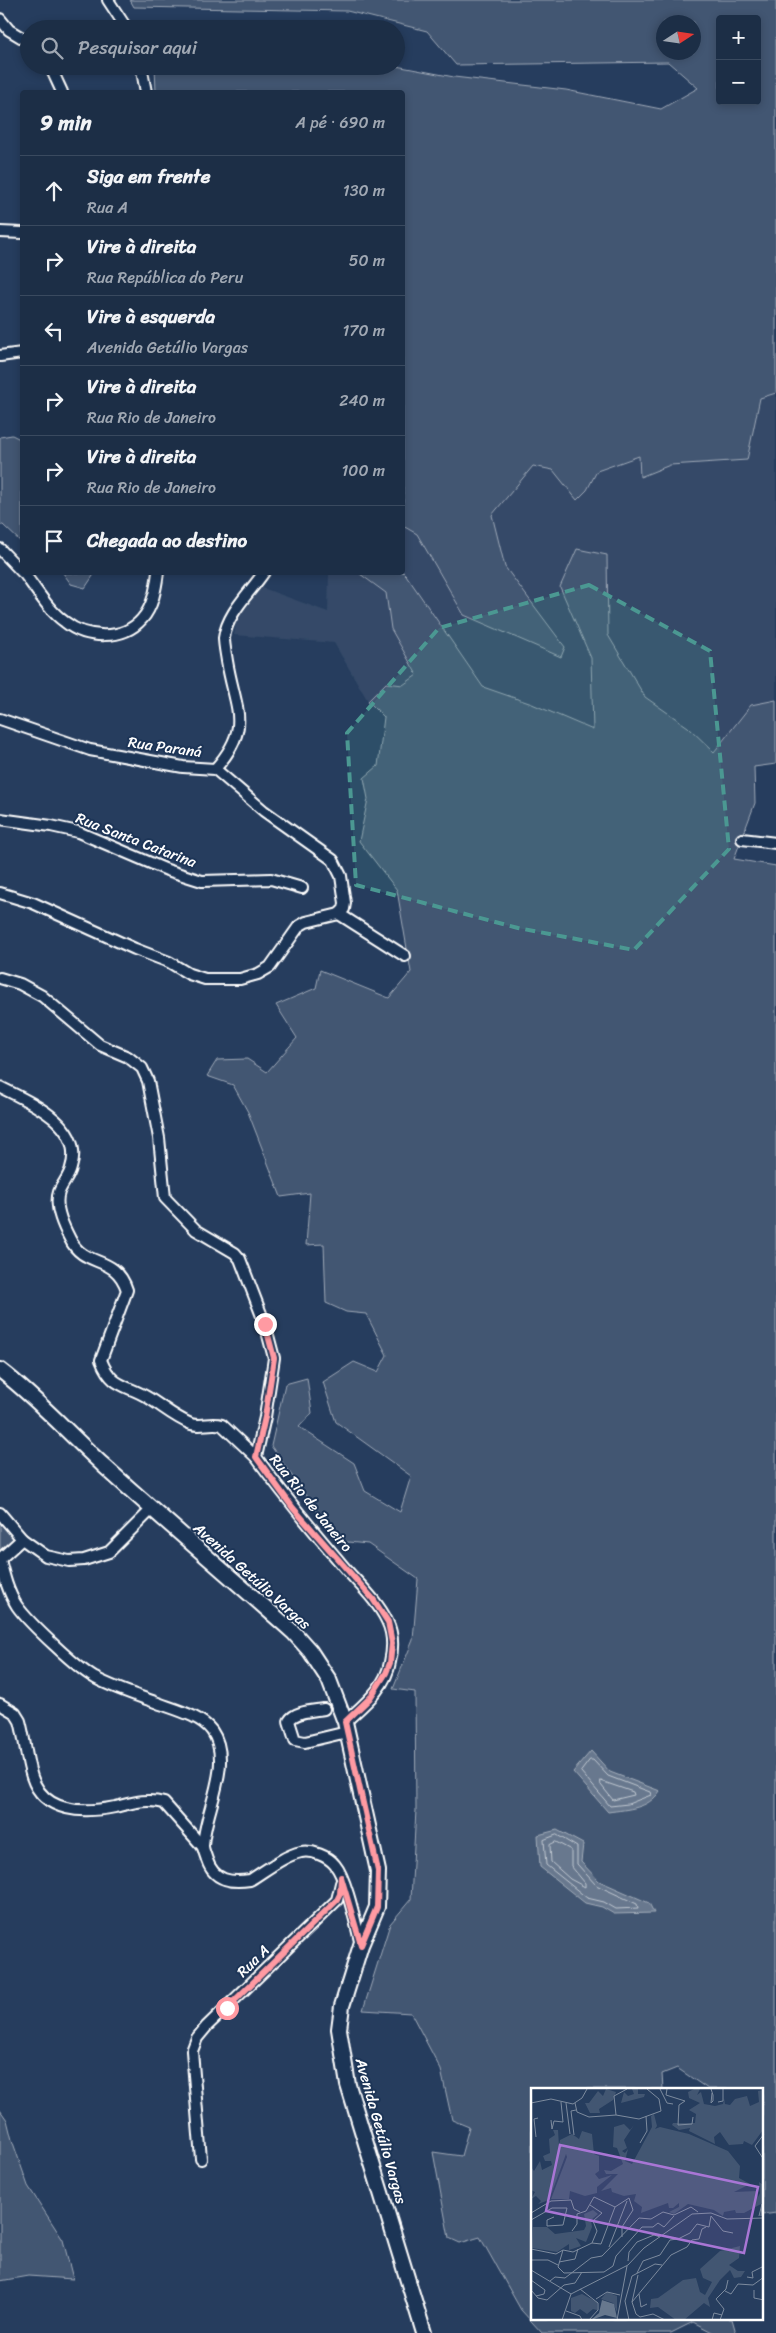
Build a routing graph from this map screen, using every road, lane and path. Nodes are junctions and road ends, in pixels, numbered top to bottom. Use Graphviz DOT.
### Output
graph roads {
  1 [pos="108,0"];
  2 [pos="0,19"];
  3 [pos="121,20"];
  4 [pos="20,37"];
  5 [pos="54,75"];
  6 [pos="143,75"];
  7 [pos="61,90"];
  8 [pos="146,90"];
  9 [pos="0,232"];
  10 [pos="20,233"];
  11 [pos="20,352"];
  12 [pos="0,356"];
  13 [pos="0,549"];
  14 [pos="20,569"];
  15 [pos="26,575"];
  16 [pos="157,575"];
  17 [pos="262,575"];
  18 [pos="0,719"];
  19 [pos="215,769"];
  20 [pos="0,819"];
  21 [pos="742,840"];
  22 [pos="776,843"];
  23 [pos="302,888"];
  24 [pos="0,893"];
  25 [pos="339,914"];
  26 [pos="405,956"];
  27 [pos="0,978"];
  28 [pos="0,1087"];
  29 [pos="0,1370"];
  30 [pos="256,1457"];
  31 [pos="152,1509"];
  32 [pos="0,1515"];
  33 [pos="22,1539"];
  34 [pos="0,1560"];
  35 [pos="0,1704"];
  36 [pos="324,1710"];
  37 [pos="346,1727"];
  38 [pos="203,1847"];
  39 [pos="341,1877"];
  40 [pos="361,1945"];
  41 [pos="201,2159"];
  42 [pos="424,2333"];
  1 -- 3 [label="street"];
  2 -- 4 [label="street"];
  5 -- 7 [label="street"];
  6 -- 8 [label="street"];
  9 -- 10 [label="street"];
  11 -- 12 [label="street"];
  13 -- 14 [label="street"];
  15 -- 16 [label="street"];
  17 -- 19 [label="street"];
  18 -- 19 [label="street, Rua Paraná"];
  19 -- 25 [label="street, Rua Paraná"];
  20 -- 23 [label="street, Rua Santa Catarina"];
  21 -- 22 [label="street"];
  24 -- 25 [label="street"];
  25 -- 26 [label="street"];
  27 -- 30 [label="street, Rua Rio de Janeiro"];
  28 -- 30 [label="street"];
  29 -- 31 [label="street, Avenida Getúlio Vargas"];
  30 -- 37 [label="street, Rua Rio de Janeiro"];
  31 -- 33 [label="street"];
  31 -- 37 [label="street, Avenida Getúlio Vargas"];
  32 -- 33 [label="street"];
  33 -- 34 [label="street"];
  34 -- 38 [label="street"];
  35 -- 38 [label="street"];
  36 -- 37 [label="street"];
  37 -- 40 [label="street, Avenida Getúlio Vargas"];
  38 -- 39 [label="street"];
  39 -- 40 [label="street"];
  39 -- 41 [label="street, Rua A"];
  40 -- 42 [label="street, Avenida Getúlio Vargas"];
}
